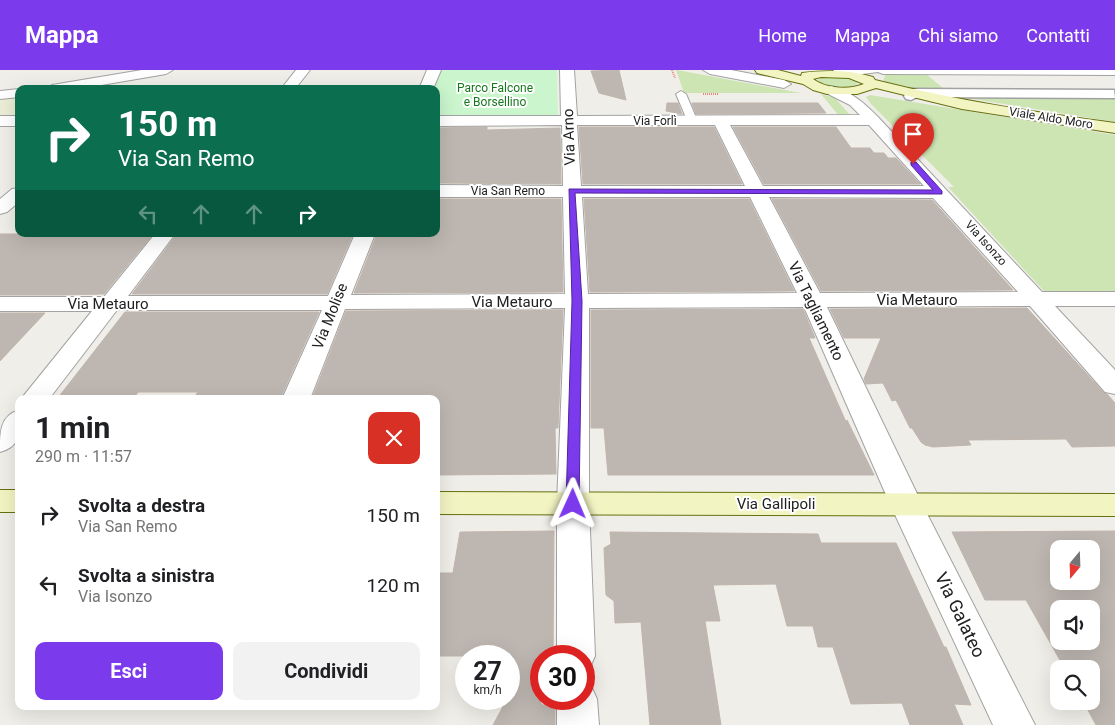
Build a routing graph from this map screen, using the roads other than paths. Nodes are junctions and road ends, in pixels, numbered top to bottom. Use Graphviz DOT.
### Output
graph roads {
  1 [pos="166,70"];
  2 [pos="173,70"];
  3 [pos="303,70"];
  4 [pos="434,70"];
  5 [pos="567,70"];
  6 [pos="710,70"];
  7 [pos="762,70"];
  8 [pos="926,70"];
  9 [pos="1007,70"];
  10 [pos="1076,71"];
  11 [pos="1115,72"];
  12 [pos="814,74"];
  13 [pos="783,77"];
  14 [pos="875,79"];
  15 [pos="154,84"];
  16 [pos="76,85"];
  17 [pos="291,85"];
  18 [pos="428,85"];
  19 [pos="830,90"];
  20 [pos="15,93"];
  21 [pos="681,94"];
  22 [pos="953,94"];
  23 [pos="0,95"];
  24 [pos="912,95"];
  25 [pos="1114,95"];
  26 [pos="966,105"];
  27 [pos="692,120"];
  28 [pos="720,120"];
  29 [pos="873,120"];
  30 [pos="11,121"];
  31 [pos="440,121"];
  32 [pos="569,121"];
  33 [pos="1115,128"];
  34 [pos="0,131"];
  35 [pos="440,191"];
  36 [pos="571,191"];
  37 [pos="756,191"];
  38 [pos="940,192"];
  39 [pos="15,196"];
  40 [pos="0,208"];
  41 [pos="163,237"];
  42 [pos="364,237"];
  43 [pos="1037,299"];
  44 [pos="1115,299"];
  45 [pos="812,300"];
  46 [pos="577,301"];
  47 [pos="335,303"];
  48 [pos="0,304"];
  49 [pos="110,304"];
  50 [pos="1115,386"];
  51 [pos="38,395"];
  52 [pos="298,395"];
  53 [pos="15,424"];
  54 [pos="0,442"];
  55 [pos="0,501"];
  56 [pos="15,501"];
  57 [pos="440,503"];
  58 [pos="573,504"];
  59 [pos="906,504"];
  60 [pos="1115,505"];
  61 [pos="576,645"];
  62 [pos="577,710"];
  63 [pos="578,725"];
  64 [pos="1014,725"];
  1 -- 16 [label="street"];
  2 -- 15 [label="street"];
  3 -- 17 [label="street"];
  4 -- 18 [label="street"];
  5 -- 32 [label="street, Via Arno"];
  6 -- 13 [label="street"];
  7 -- 12 [label="main road, Viale Aldo Moro"];
  8 -- 9 [label="street"];
  8 -- 14 [label="street"];
  8 -- 22 [label="street"];
  9 -- 10 [label="street"];
  10 -- 11 [label="street"];
  10 -- 25 [label="street"];
  12 -- 13 [label="main road, Viale Aldo Moro"];
  12 -- 14 [label="main road, Viale Aldo Moro"];
  12 -- 19 [label="main road, Viale Aldo Moro"];
  14 -- 19 [label="street"];
  14 -- 24 [label="main road, Viale Aldo Moro"];
  14 -- 29 [label="street, Via Isonzo"];
  20 -- 23 [label="street"];
  21 -- 27 [label="lane"];
  22 -- 24 [label="street"];
  22 -- 25 [label="street"];
  22 -- 26 [label="street"];
  24 -- 26 [label="main road, Viale Aldo Moro"];
  26 -- 33 [label="main road, Viale Aldo Moro"];
  27 -- 28 [label="street, Via Forlì"];
  27 -- 32 [label="street, Via Forlì"];
  28 -- 29 [label="street, Via Forlì"];
  28 -- 37 [label="street, Via Tagliamento"];
  29 -- 38 [label="street, Via Isonzo"];
  30 -- 34 [label="street"];
  31 -- 32 [label="street, Via Forlì"];
  32 -- 36 [label="street, Via Arno"];
  35 -- 36 [label="street, Via San Remo"];
  36 -- 37 [label="street, Via San Remo"];
  36 -- 46 [label="street, Via Arno"];
  37 -- 38 [label="street, Via San Remo"];
  37 -- 45 [label="street, Via Tagliamento"];
  38 -- 43 [label="street, Via Isonzo"];
  39 -- 40 [label="street"];
  41 -- 49 [label="street"];
  42 -- 47 [label="street, Via Molise"];
  43 -- 44 [label="street, Via Metauro"];
  43 -- 45 [label="street, Via Metauro"];
  43 -- 50 [label="street, Via Isonzo"];
  45 -- 46 [label="street, Via Metauro"];
  45 -- 59 [label="street, Via Tagliamento"];
  46 -- 47 [label="street, Via Metauro"];
  46 -- 58 [label="street, Via Arno"];
  47 -- 49 [label="street, Via Metauro"];
  47 -- 52 [label="street, Via Molise"];
  48 -- 49 [label="street, Via Metauro"];
  49 -- 51 [label="street"];
  53 -- 54 [label="street"];
  55 -- 56 [label="main road"];
  57 -- 58 [label="main road, Via Gallipoli"];
  58 -- 59 [label="main road, Via Gallipoli"];
  58 -- 61 [label="street, Via Arno"];
  59 -- 60 [label="main road, Via Gallipoli"];
  59 -- 64 [label="street, Via Galateo"];
  62 -- 63 [label="street"];
}
